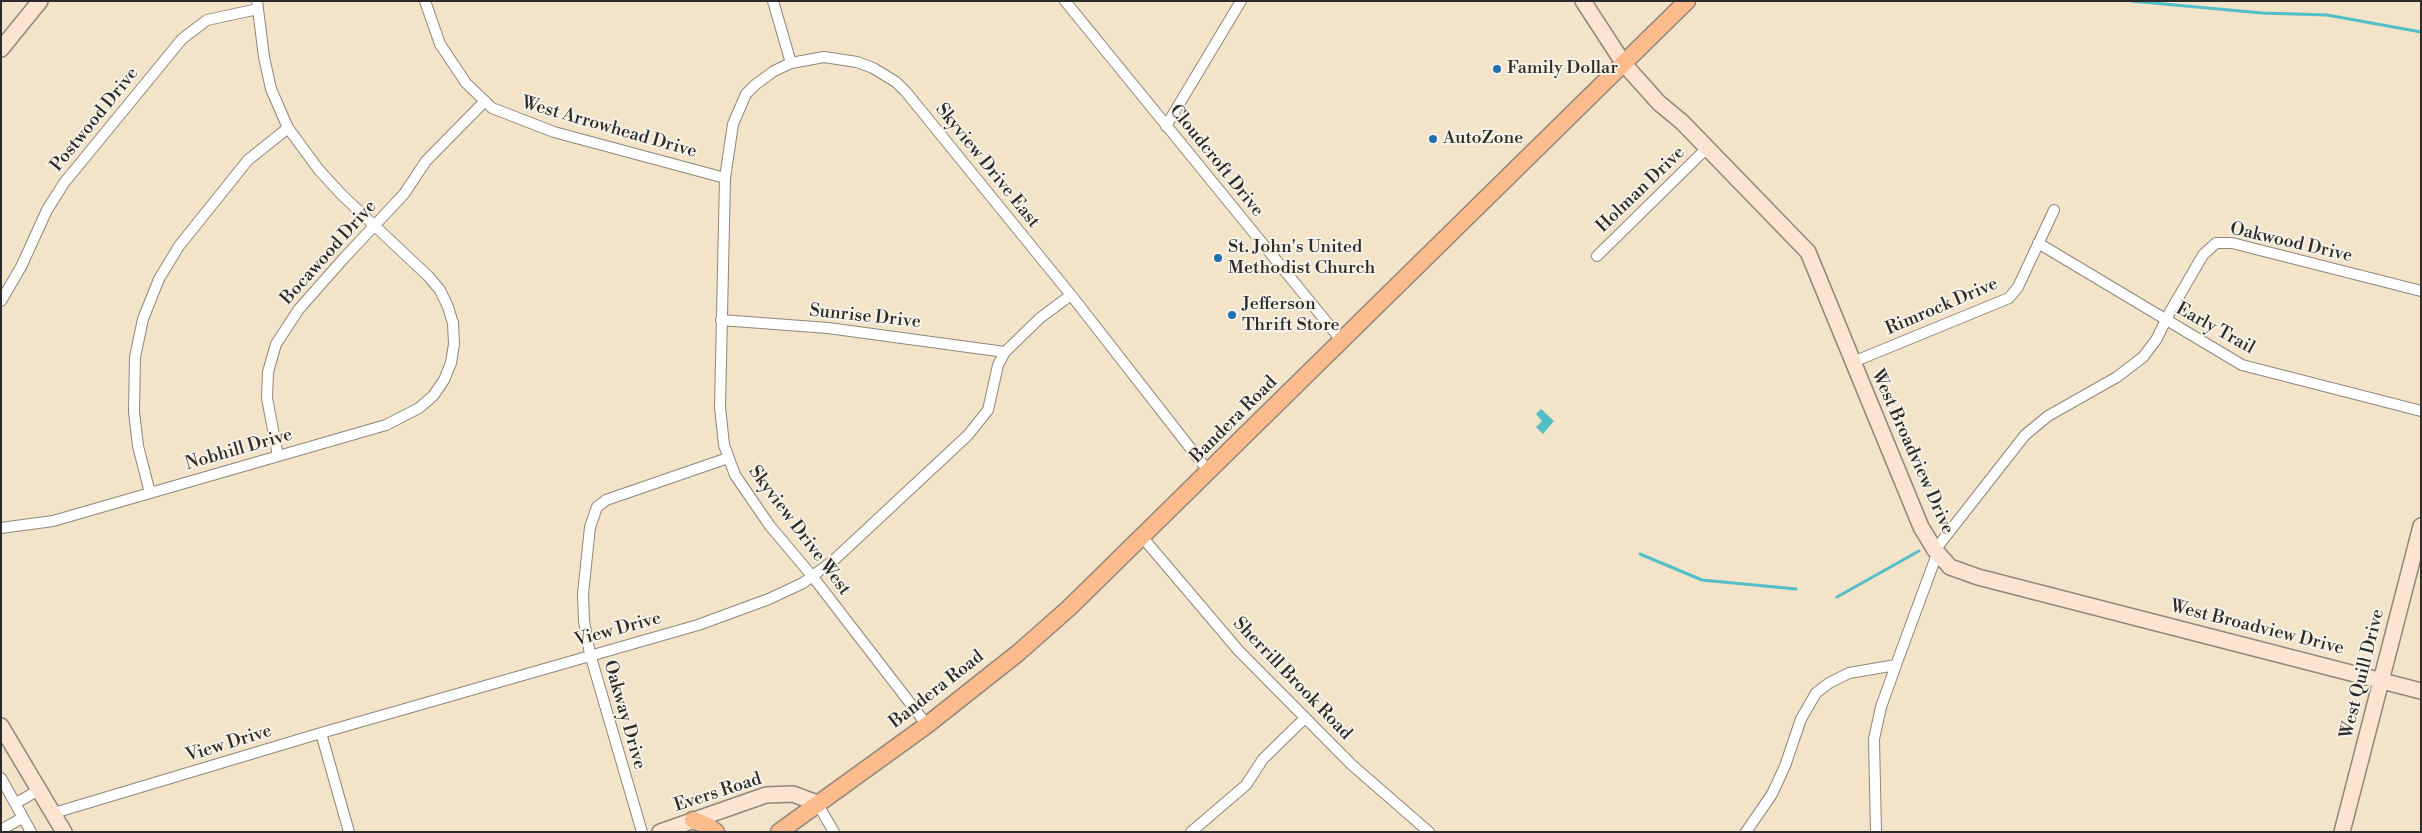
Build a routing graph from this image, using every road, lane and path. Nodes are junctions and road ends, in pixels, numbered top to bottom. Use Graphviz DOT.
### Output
graph roads {
  1 [pos="40,1"];
  2 [pos="425,1"];
  3 [pos="773,1"];
  4 [pos="1241,1"];
  5 [pos="1583,1"];
  6 [pos="1687,1"];
  7 [pos="1068,2"];
  8 [pos="258,5"];
  9 [pos="1,49"];
  10 [pos="791,62"];
  11 [pos="1624,64"];
  12 [pos="485,101"];
  13 [pos="1166,126"];
  14 [pos="288,128"];
  15 [pos="1707,148"];
  16 [pos="725,178"];
  17 [pos="2054,210"];
  18 [pos="375,225"];
  19 [pos="2038,243"];
  20 [pos="1597,256"];
  21 [pos="2421,291"];
  22 [pos="1070,296"];
  23 [pos="1,300"];
  24 [pos="720,320"];
  25 [pos="2166,321"];
  26 [pos="1342,341"];
  27 [pos="1005,352"];
  28 [pos="1853,362"];
  29 [pos="2421,411"];
  30 [pos="278,456"];
  31 [pos="728,458"];
  32 [pos="1209,472"];
  33 [pos="150,492"];
  34 [pos="2421,526"];
  35 [pos="1,528"];
  36 [pos="1143,538"];
  37 [pos="1936,552"];
  38 [pos="813,577"];
  39 [pos="590,654"];
  40 [pos="1896,664"];
  41 [pos="2381,679"];
  42 [pos="2421,691"];
  43 [pos="1305,718"];
  44 [pos="927,725"];
  45 [pos="1,726"];
  46 [pos="321,733"];
  47 [pos="1,778"];
  48 [pos="39,790"];
  49 [pos="5,794"];
  50 [pos="16,803"];
  51 [pos="817,803"];
  52 [pos="54,813"];
  53 [pos="22,818"];
  54 [pos="693,820"];
  55 [pos="1,830"];
  56 [pos="31,832"];
  57 [pos="64,832"];
  58 [pos="350,832"];
  59 [pos="642,832"];
  60 [pos="660,832"];
  61 [pos="716,832"];
  62 [pos="779,832"];
  63 [pos="834,832"];
  64 [pos="1191,832"];
  65 [pos="1429,832"];
  66 [pos="1746,832"];
  67 [pos="1876,832"];
  68 [pos="2342,832"];
  1 -- 9 [label="street"];
  2 -- 12 [label="street, West Arrowhead Drive"];
  3 -- 10 [label="street"];
  4 -- 13 [label="street"];
  5 -- 11 [label="street, West Broadview Drive"];
  6 -- 11 [label="main road, Bandera Road"];
  7 -- 13 [label="street, Cloudcroft Drive"];
  8 -- 14 [label="street, Nobhill Drive"];
  8 -- 23 [label="street, Postwood Drive"];
  10 -- 16 [label="street, Skyview Drive East"];
  10 -- 22 [label="street, Skyview Drive East"];
  11 -- 15 [label="street, West Broadview Drive"];
  11 -- 26 [label="main road, Bandera Road"];
  12 -- 16 [label="street, West Arrowhead Drive"];
  12 -- 18 [label="street, Bocawood Drive"];
  13 -- 26 [label="street, Cloudcroft Drive"];
  14 -- 18 [label="street, Nobhill Drive"];
  14 -- 33 [label="street"];
  15 -- 20 [label="street, Holman Drive"];
  15 -- 28 [label="street, West Broadview Drive"];
  16 -- 24 [label="street, Skyview Drive West"];
  17 -- 19 [label="street, Rimrock Drive"];
  18 -- 30 [label="street, Bocawood Drive"];
  18 -- 30 [label="street, Nobhill Drive"];
  19 -- 25 [label="street, Early Trail"];
  19 -- 28 [label="street, Rimrock Drive"];
  21 -- 25 [label="street, Oakwood Drive"];
  22 -- 27 [label="street, View Drive"];
  22 -- 32 [label="street, Skyview Drive East"];
  24 -- 27 [label="street, Sunrise Drive"];
  24 -- 31 [label="street, Skyview Drive West"];
  25 -- 29 [label="street, Early Trail"];
  25 -- 37 [label="street, Oakwood Drive"];
  26 -- 32 [label="main road, Bandera Road"];
  27 -- 38 [label="street, View Drive"];
  28 -- 37 [label="street, West Broadview Drive"];
  30 -- 33 [label="street, Nobhill Drive"];
  31 -- 38 [label="street, Skyview Drive West"];
  31 -- 39 [label="street, Oakway Drive"];
  32 -- 36 [label="main road, Bandera Road"];
  33 -- 35 [label="street, Nobhill Drive"];
  34 -- 41 [label="street, West Quill Drive"];
  36 -- 43 [label="street, Sherrill Brook Road"];
  36 -- 44 [label="main road, Bandera Road"];
  37 -- 40 [label="street, Oakwood Drive"];
  37 -- 41 [label="street, West Broadview Drive"];
  38 -- 39 [label="street, View Drive"];
  38 -- 44 [label="street, Skyview Drive West"];
  39 -- 46 [label="street, View Drive"];
  39 -- 59 [label="street, Oakway Drive"];
  40 -- 66 [label="street"];
  40 -- 67 [label="street, Oakwood Drive"];
  41 -- 42 [label="street, West Broadview Drive"];
  41 -- 68 [label="street, West Quill Drive"];
  43 -- 64 [label="street"];
  43 -- 65 [label="street, Sherrill Brook Road"];
  44 -- 51 [label="main road, Bandera Road"];
  45 -- 48 [label="street"];
  46 -- 52 [label="street, View Drive"];
  46 -- 58 [label="street"];
  47 -- 49 [label="street"];
  48 -- 50 [label="street"];
  48 -- 52 [label="street"];
  49 -- 50 [label="street"];
  50 -- 53 [label="street"];
  51 -- 54 [label="street, Evers Road"];
  51 -- 62 [label="main road, Bandera Road"];
  51 -- 63 [label="street"];
  52 -- 57 [label="street"];
  53 -- 55 [label="street"];
  53 -- 56 [label="street"];
  54 -- 60 [label="street, Evers Road"];
  54 -- 61 [label="main road"];
}
